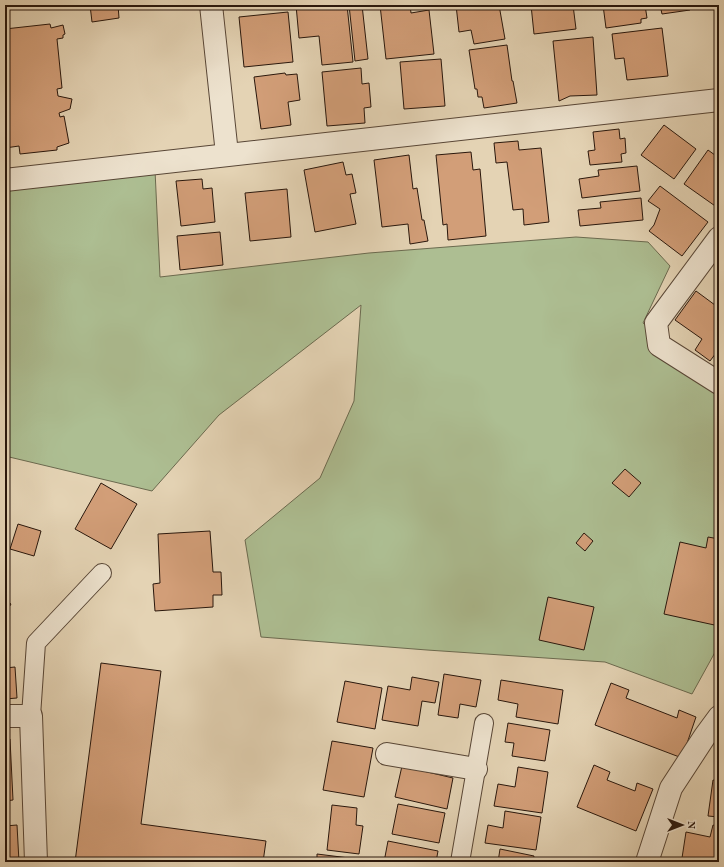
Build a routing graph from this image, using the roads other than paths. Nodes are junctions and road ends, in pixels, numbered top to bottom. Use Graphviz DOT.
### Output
graph roads {
  1 [pos="211,5"];
  2 [pos="719,100"];
  3 [pos="227,154"];
  4 [pos="5,180"];
  5 [pos="719,238"];
  6 [pos="719,383"];
  7 [pos="102,573"];
  8 [pos="5,716"];
  9 [pos="31,716"];
  10 [pos="719,718"];
  11 [pos="484,723"];
  12 [pos="387,754"];
  13 [pos="476,769"];
  14 [pos="36,862"];
  15 [pos="460,862"];
  16 [pos="647,862"];
  1 -- 3 [label="street"];
  2 -- 3 [label="street"];
  3 -- 4 [label="street"];
  5 -- 6 [label="street"];
  7 -- 9 [label="lane"];
  8 -- 9 [label="street"];
  9 -- 14 [label="street"];
  10 -- 16 [label="street"];
  11 -- 13 [label="lane"];
  12 -- 13 [label="street"];
  13 -- 15 [label="lane"];
}
